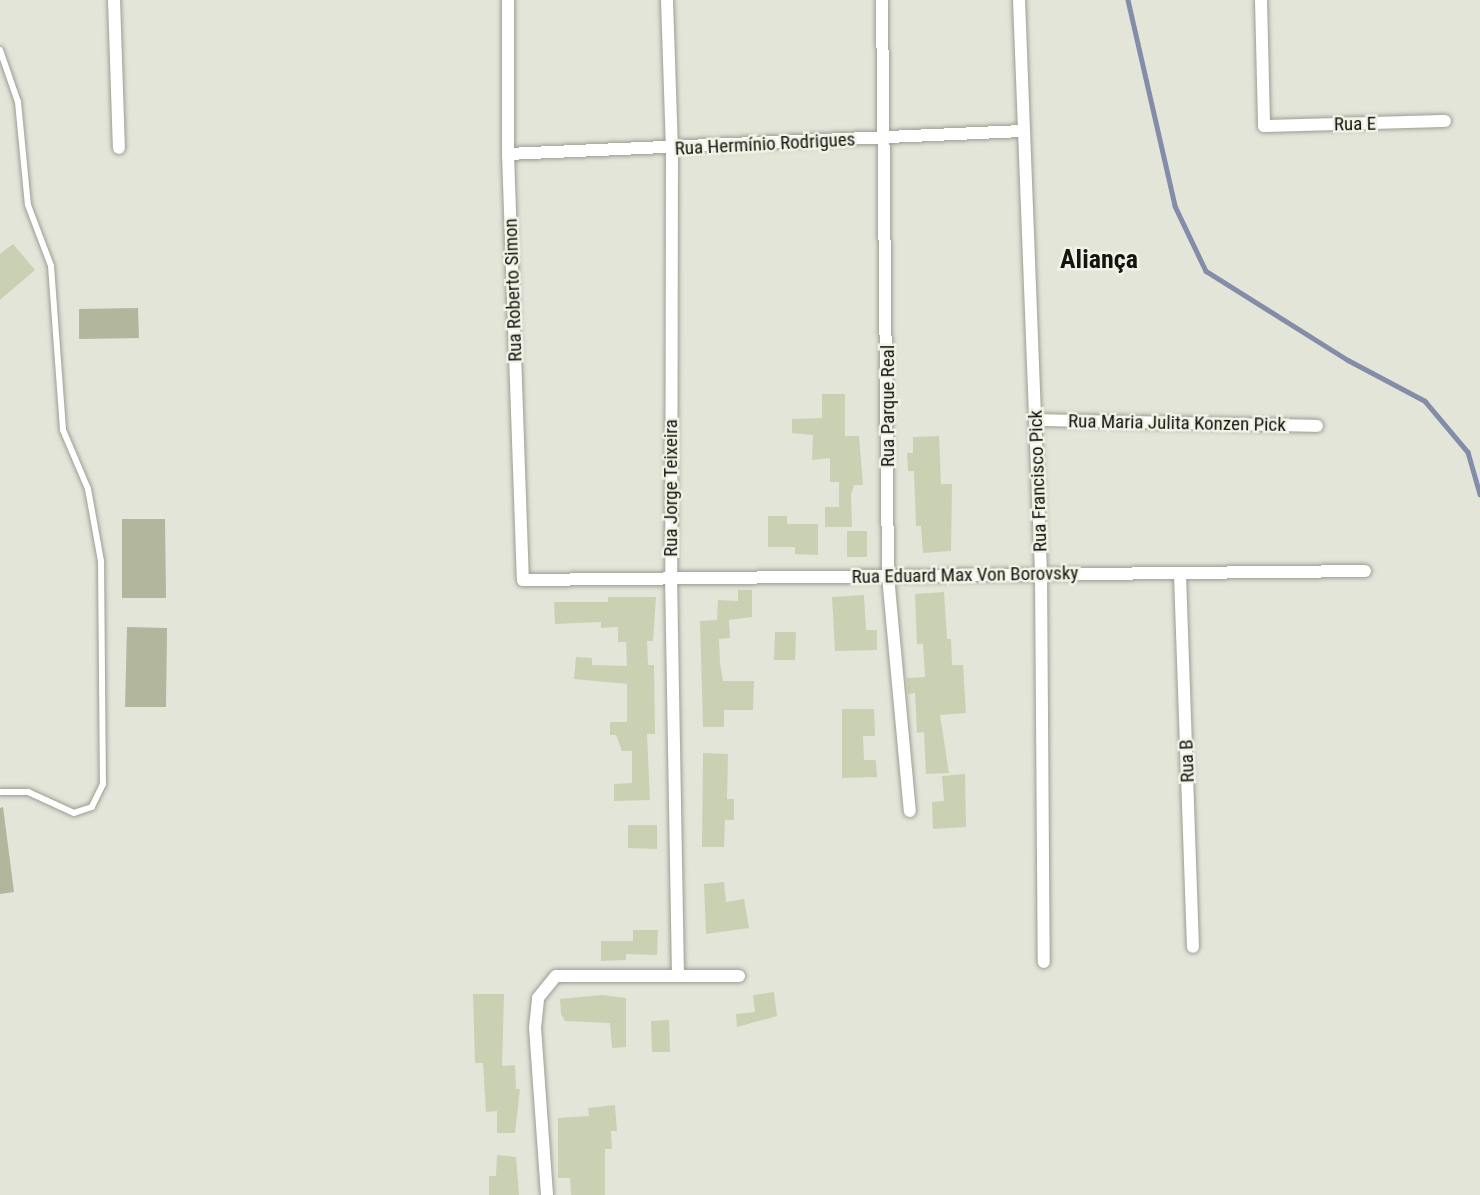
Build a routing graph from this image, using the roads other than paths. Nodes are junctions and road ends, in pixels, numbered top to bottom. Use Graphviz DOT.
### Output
graph roads {
  1 [pos="114,0"];
  2 [pos="508,0"];
  3 [pos="667,0"];
  4 [pos="882,0"];
  5 [pos="1019,0"];
  6 [pos="1261,0"];
  7 [pos="0,50"];
  8 [pos="1445,121"];
  9 [pos="1022,131"];
  10 [pos="887,137"];
  11 [pos="120,148"];
  12 [pos="672,149"];
  13 [pos="508,153"];
  14 [pos="1037,420"];
  15 [pos="1317,426"];
  16 [pos="1365,571"];
  17 [pos="1041,573"];
  18 [pos="671,575"];
  19 [pos="1180,575"];
  20 [pos="888,576"];
  21 [pos="523,580"];
  22 [pos="0,792"];
  23 [pos="910,811"];
  24 [pos="1193,947"];
  25 [pos="1044,962"];
  26 [pos="678,976"];
  27 [pos="739,976"];
  28 [pos="547,1195"];
  1 -- 11 [label="street"];
  2 -- 13 [label="street, Rua Roberto Simon"];
  3 -- 12 [label="street, Rua Jorge Teixeira"];
  4 -- 10 [label="street, Rua Parque Real"];
  5 -- 9 [label="street, Rua Francisco Pick"];
  6 -- 8 [label="street, Rua E"];
  7 -- 22 [label="lane"];
  9 -- 10 [label="street, Rua Hermínio Rodrigues"];
  9 -- 14 [label="street, Rua Francisco Pick"];
  10 -- 12 [label="street, Rua Hermínio Rodrigues"];
  10 -- 20 [label="street, Rua Parque Real"];
  12 -- 13 [label="street, Rua Hermínio Rodrigues"];
  12 -- 18 [label="street, Rua Jorge Teixeira"];
  13 -- 21 [label="street, Rua Roberto Simon"];
  14 -- 15 [label="street, Rua Maria Julita Konzen Pick"];
  14 -- 17 [label="street, Rua Francisco Pick"];
  16 -- 19 [label="street, Rua Eduard Max Von Borovsky"];
  17 -- 19 [label="street, Rua Eduard Max Von Borovsky"];
  17 -- 20 [label="street, Rua Eduard Max Von Borovsky"];
  17 -- 25 [label="street, Rua Francisco Pick"];
  18 -- 20 [label="street, Rua Eduard Max Von Borovsky"];
  18 -- 21 [label="street, Rua Eduard Max Von Borovsky"];
  18 -- 26 [label="street, Rua Jorge Teixeira"];
  19 -- 24 [label="street, Rua B"];
  20 -- 23 [label="street, Rua Parque Real"];
  26 -- 27 [label="street"];
  26 -- 28 [label="street"];
}
